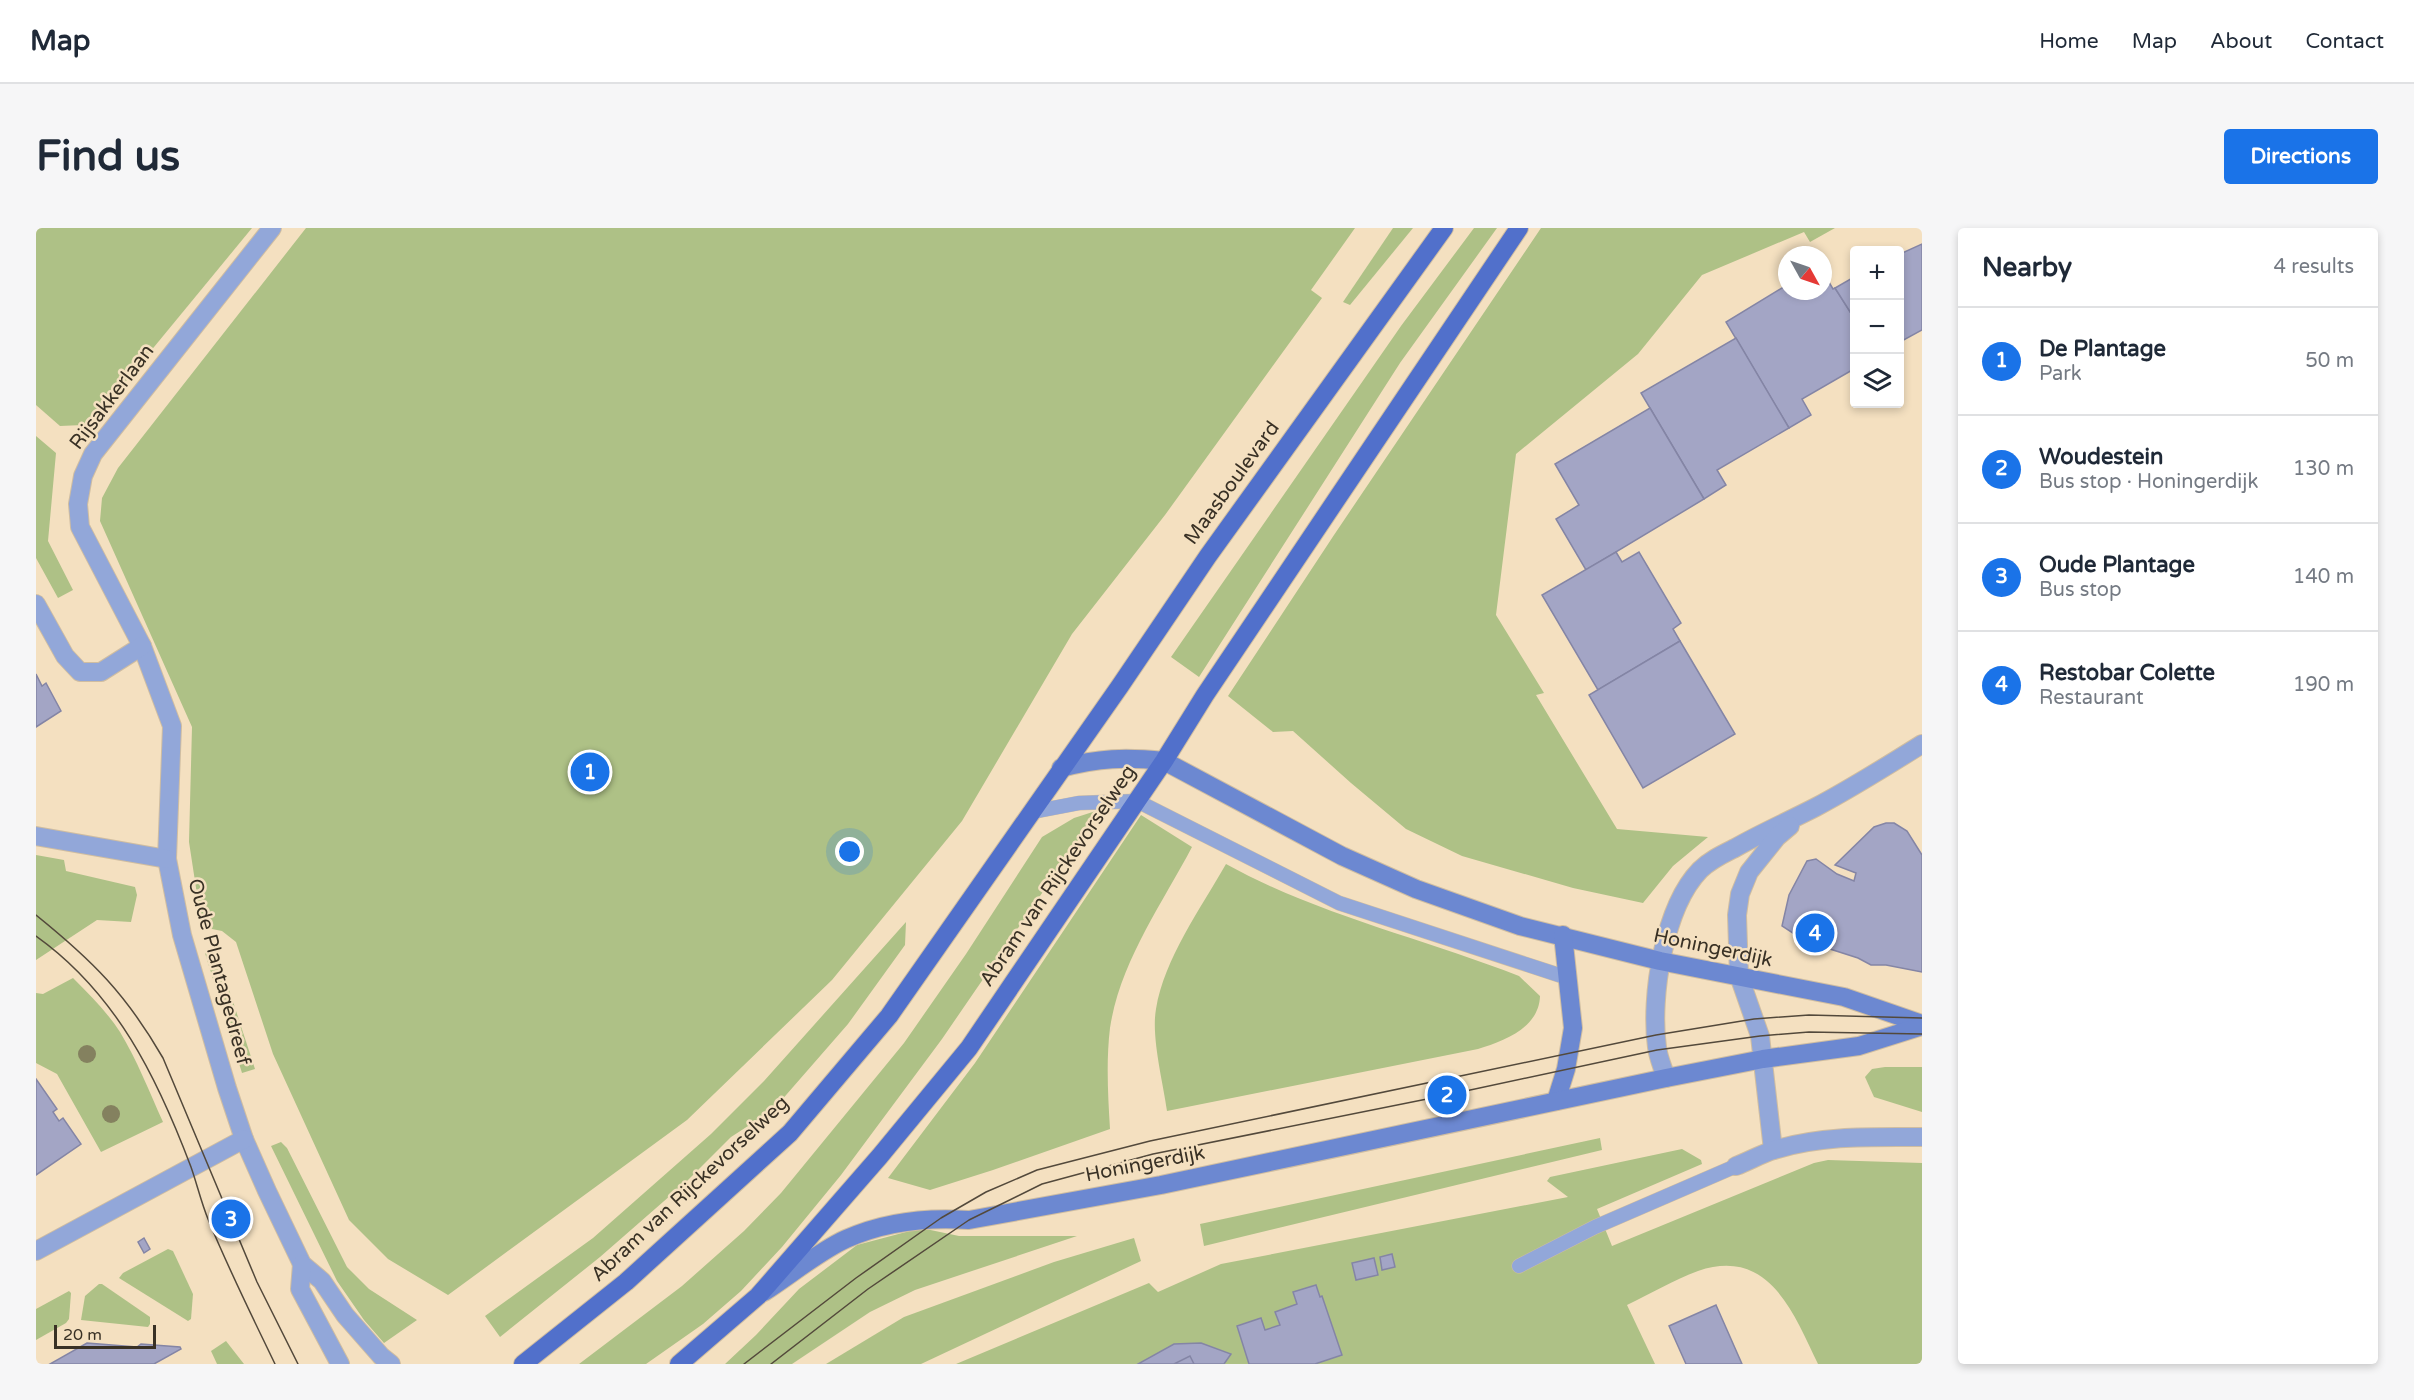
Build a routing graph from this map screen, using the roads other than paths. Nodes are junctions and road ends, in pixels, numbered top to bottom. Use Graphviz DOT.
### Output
graph roads {
  1 [pos="272,228"];
  2 [pos="1444,228"];
  3 [pos="1519,228"];
  4 [pos="36,604"];
  5 [pos="142,646"];
  6 [pos="1922,744"];
  7 [pos="1164,761"];
  8 [pos="1061,768"];
  9 [pos="1137,801"];
  10 [pos="1816,807"];
  11 [pos="1032,812"];
  12 [pos="36,836"];
  13 [pos="167,859"];
  14 [pos="1563,935"];
  15 [pos="1660,961"];
  16 [pos="1739,976"];
  17 [pos="1568,978"];
  18 [pos="1922,1025"];
  19 [pos="1763,1059"];
  20 [pos="1666,1078"];
  21 [pos="1556,1101"];
  22 [pos="1922,1137"];
  23 [pos="244,1139"];
  24 [pos="1773,1150"];
  25 [pos="1736,1166"];
  26 [pos="36,1251"];
  27 [pos="302,1264"];
  28 [pos="1519,1266"];
  29 [pos="758,1296"];
  30 [pos="340,1364"];
  31 [pos="391,1364"];
  32 [pos="523,1364"];
  33 [pos="679,1364"];
  1 -- 5 [label="street, Rijsakkerlaan"];
  2 -- 8 [label="main road, Maasboulevard"];
  3 -- 7 [label="main road"];
  4 -- 5 [label="street"];
  5 -- 13 [label="street, Oude Plantagedreef"];
  6 -- 10 [label="street"];
  7 -- 8 [label="street, Honingerdijk"];
  7 -- 9 [label="main road, Abram van Rijckevorselweg"];
  7 -- 14 [label="street, Honingerdijk"];
  8 -- 11 [label="main road, Abram van Rijckevorselweg"];
  9 -- 11 [label="lane"];
  9 -- 17 [label="lane"];
  9 -- 29 [label="main road, Abram van Rijckevorselweg"];
  10 -- 15 [label="street"];
  10 -- 16 [label="street"];
  11 -- 32 [label="main road, Abram van Rijckevorselweg"];
  12 -- 13 [label="street"];
  13 -- 23 [label="street, Oude Plantagedreef"];
  14 -- 15 [label="street, Honingerdijk"];
  14 -- 17 [label="street"];
  15 -- 16 [label="street, Honingerdijk"];
  15 -- 20 [label="street"];
  16 -- 18 [label="street, Honingerdijk"];
  16 -- 19 [label="street"];
  17 -- 21 [label="street"];
  18 -- 19 [label="street, Honingerdijk"];
  19 -- 20 [label="street, Honingerdijk"];
  19 -- 24 [label="street"];
  20 -- 21 [label="street, Honingerdijk"];
  21 -- 29 [label="street, Honingerdijk"];
  22 -- 24 [label="street"];
  23 -- 26 [label="street"];
  23 -- 27 [label="street, Oude Plantagedreef"];
  24 -- 25 [label="street"];
  25 -- 28 [label="lane"];
  27 -- 30 [label="street, Oude Plantagedreef"];
  27 -- 31 [label="street, Oude Plantagedreef"];
  29 -- 33 [label="main road, Abram van Rijckevorselweg"];
}
